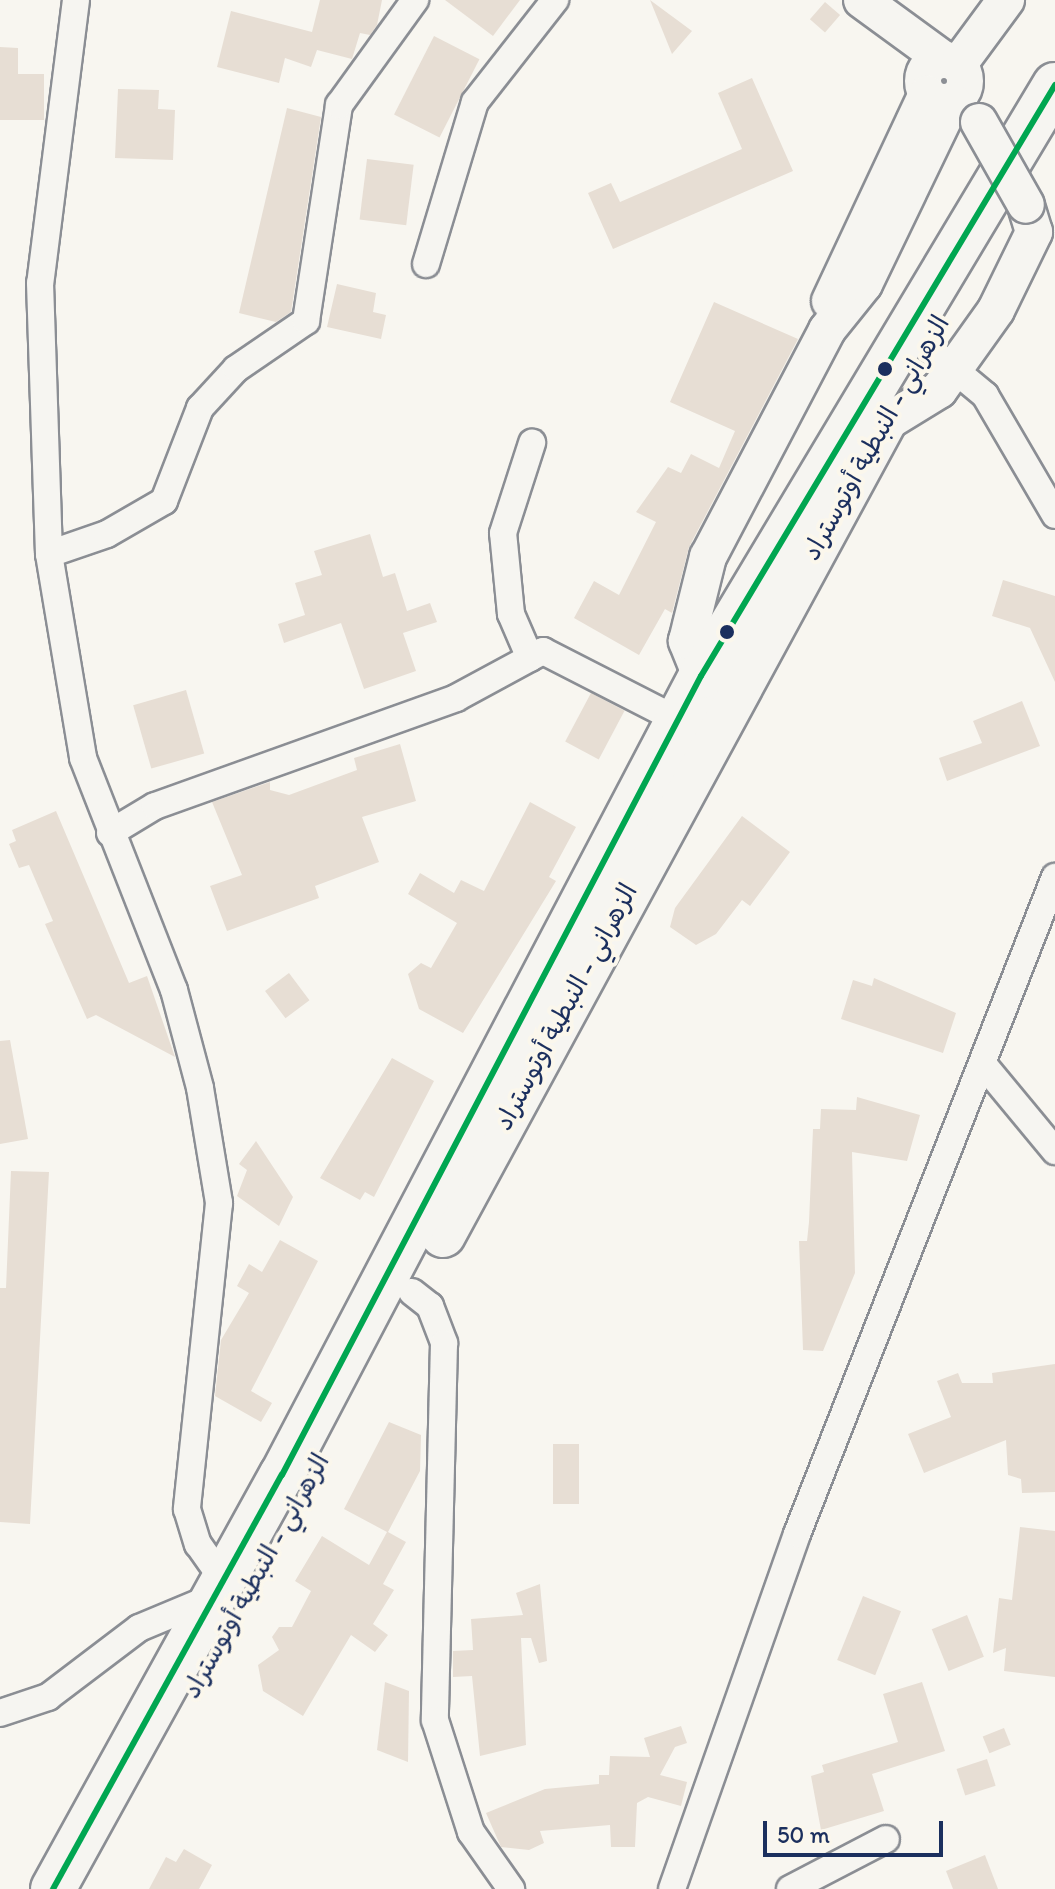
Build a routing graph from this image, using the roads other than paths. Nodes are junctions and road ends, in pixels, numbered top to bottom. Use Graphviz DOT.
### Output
graph roads {
  1 [pos="76,0"];
  2 [pos="415,0"];
  3 [pos="555,0"];
  4 [pos="1006,0"];
  5 [pos="863,1"];
  6 [pos="1055,85"];
  7 [pos="949,87"];
  8 [pos="1055,128"];
  9 [pos="426,264"];
  10 [pos="941,358"];
  11 [pos="532,443"];
  12 [pos="1055,515"];
  13 [pos="49,554"];
  14 [pos="530,658"];
  15 [pos="701,676"];
  16 [pos="678,720"];
  17 [pos="110,833"];
  18 [pos="1055,877"];
  19 [pos="983,1064"];
  20 [pos="1055,1151"];
  21 [pos="412,1292"];
  22 [pos="294,1482"];
  23 [pos="235,1574"];
  24 [pos="0,1713"];
  25 [pos="886,1839"];
  26 [pos="53,1889"];
  27 [pos="84,1889"];
  28 [pos="511,1889"];
  29 [pos="672,1889"];
  30 [pos="790,1889"];
  1 -- 13 [label="street"];
  2 -- 13 [label="street"];
  3 -- 9 [label="street"];
  4 -- 7 [label="main road"];
  5 -- 7 [label="main road"];
  6 -- 15 [label="highway, الزهراني - النبطية أوتوستراد"];
  7 -- 10 [label="main road, bridge"];
  7 -- 15 [label="main road"];
  8 -- 10 [label="highway, الزهراني - النبطية أوتوستراد"];
  10 -- 12 [label="street"];
  10 -- 21 [label="highway, الزهراني - النبطية أوتوستراد"];
  11 -- 14 [label="street"];
  13 -- 17 [label="street"];
  14 -- 16 [label="street"];
  14 -- 17 [label="street"];
  15 -- 16 [label="highway, الزهراني - النبطية أوتوستراد"];
  16 -- 22 [label="highway, الزهراني - النبطية أوتوستراد"];
  17 -- 23 [label="street"];
  18 -- 19 [label="street"];
  19 -- 20 [label="street"];
  19 -- 29 [label="street"];
  21 -- 22 [label="highway, الزهراني - النبطية أوتوستراد"];
  21 -- 28 [label="street"];
  22 -- 23 [label="highway, الزهراني - النبطية أوتوستراد"];
  23 -- 24 [label="street"];
  23 -- 26 [label="highway, الزهراني - النبطية أوتوستراد"];
  23 -- 27 [label="highway, الزهراني - النبطية أوتوستراد"];
  25 -- 30 [label="street"];
}
